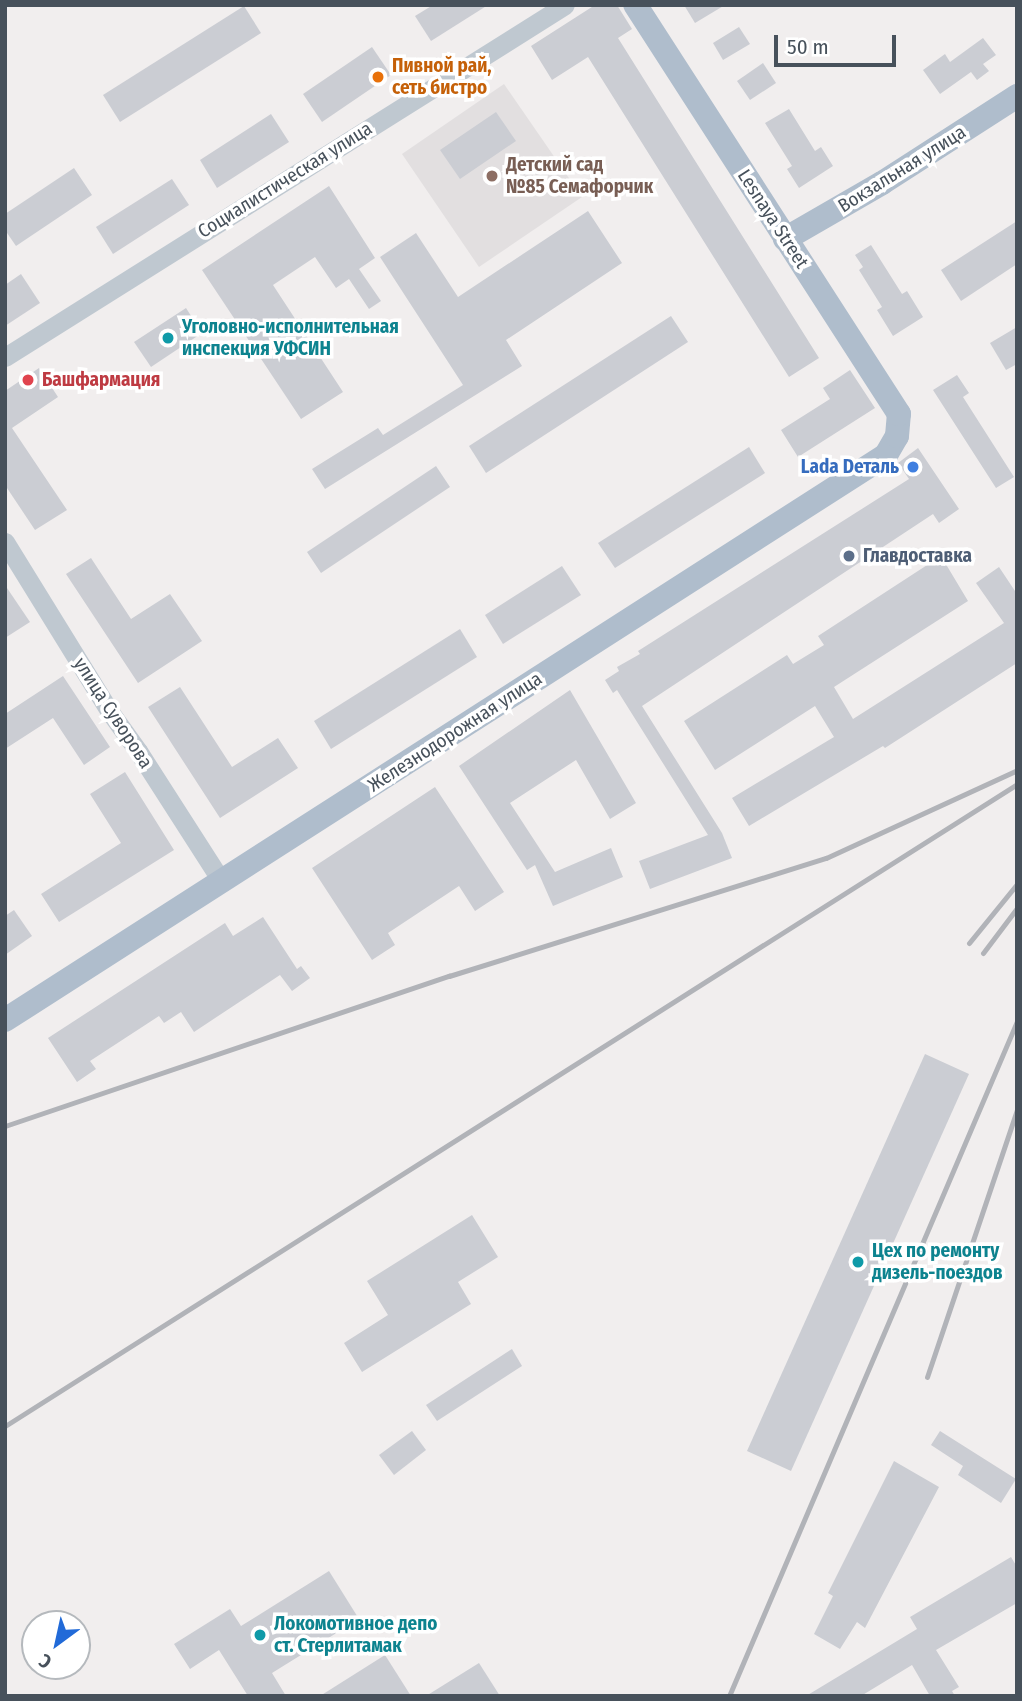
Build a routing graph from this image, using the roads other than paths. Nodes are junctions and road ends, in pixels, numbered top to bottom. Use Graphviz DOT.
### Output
graph roads {
  1 [pos="565,5"];
  2 [pos="635,5"];
  3 [pos="1017,96"];
  4 [pos="785,239"];
  5 [pos="5,357"];
  6 [pos="897,436"];
  7 [pos="5,542"];
  8 [pos="222,882"];
  9 [pos="5,1020"];
  1 -- 5 [label="street, Социалистическая улица"];
  2 -- 4 [label="main road, Lesnaya Street"];
  3 -- 4 [label="main road, Вокзальная улица"];
  4 -- 6 [label="main road, Lesnaya Street"];
  6 -- 8 [label="main road, Железнодорожная улица"];
  7 -- 8 [label="street, улица Суворова"];
  8 -- 9 [label="main road, Железнодорожная улица"];
}
